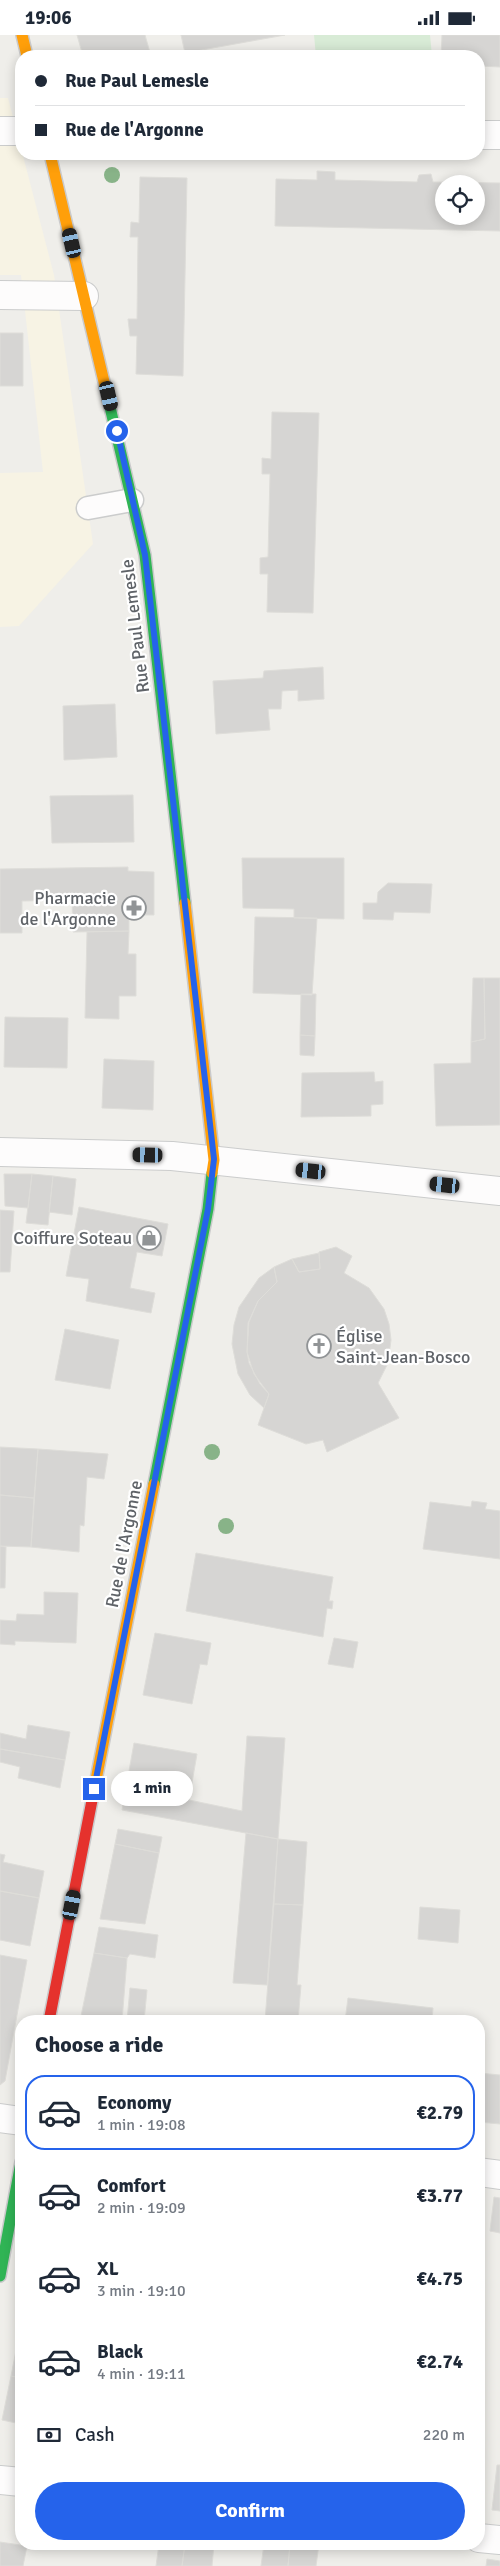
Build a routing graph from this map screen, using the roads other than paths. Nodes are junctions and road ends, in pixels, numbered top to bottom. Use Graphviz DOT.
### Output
graph roads {
  1 [pos="22,35"];
  2 [pos="26,50"];
  3 [pos="0,131"];
  4 [pos="15,131"];
  5 [pos="485,135"];
  6 [pos="500,135"];
  7 [pos="51,160"];
  8 [pos="0,295"];
  9 [pos="84,296"];
  10 [pos="132,500"];
  11 [pos="88,508"];
  12 [pos="205,1072"];
  13 [pos="0,1152"];
  14 [pos="214,1159"];
  15 [pos="500,1191"];
  16 [pos="50,2015"];
  17 [pos="0,2119"];
  18 [pos="15,2120"];
  19 [pos="485,2173"];
  20 [pos="500,2175"];
  21 [pos="15,2195"];
  22 [pos="0,2276"];
  23 [pos="0,2479"];
  24 [pos="15,2481"];
  25 [pos="485,2539"];
  26 [pos="500,2540"];
  1 -- 2 [label="street"];
  3 -- 4 [label="street"];
  5 -- 6 [label="street"];
  7 -- 9 [label="street, Rue Paul Lemesle"];
  8 -- 9 [label="street"];
  9 -- 10 [label="street, Rue Paul Lemesle"];
  10 -- 11 [label="lane"];
  10 -- 12 [label="street, Rue Paul Lemesle"];
  12 -- 14 [label="street, Rue de l'Argonne"];
  13 -- 14 [label="street"];
  14 -- 15 [label="street"];
  14 -- 16 [label="street, Rue de l'Argonne"];
  17 -- 18 [label="street"];
  19 -- 20 [label="street"];
  21 -- 22 [label="street"];
  23 -- 24 [label="street"];
  25 -- 26 [label="street"];
}
